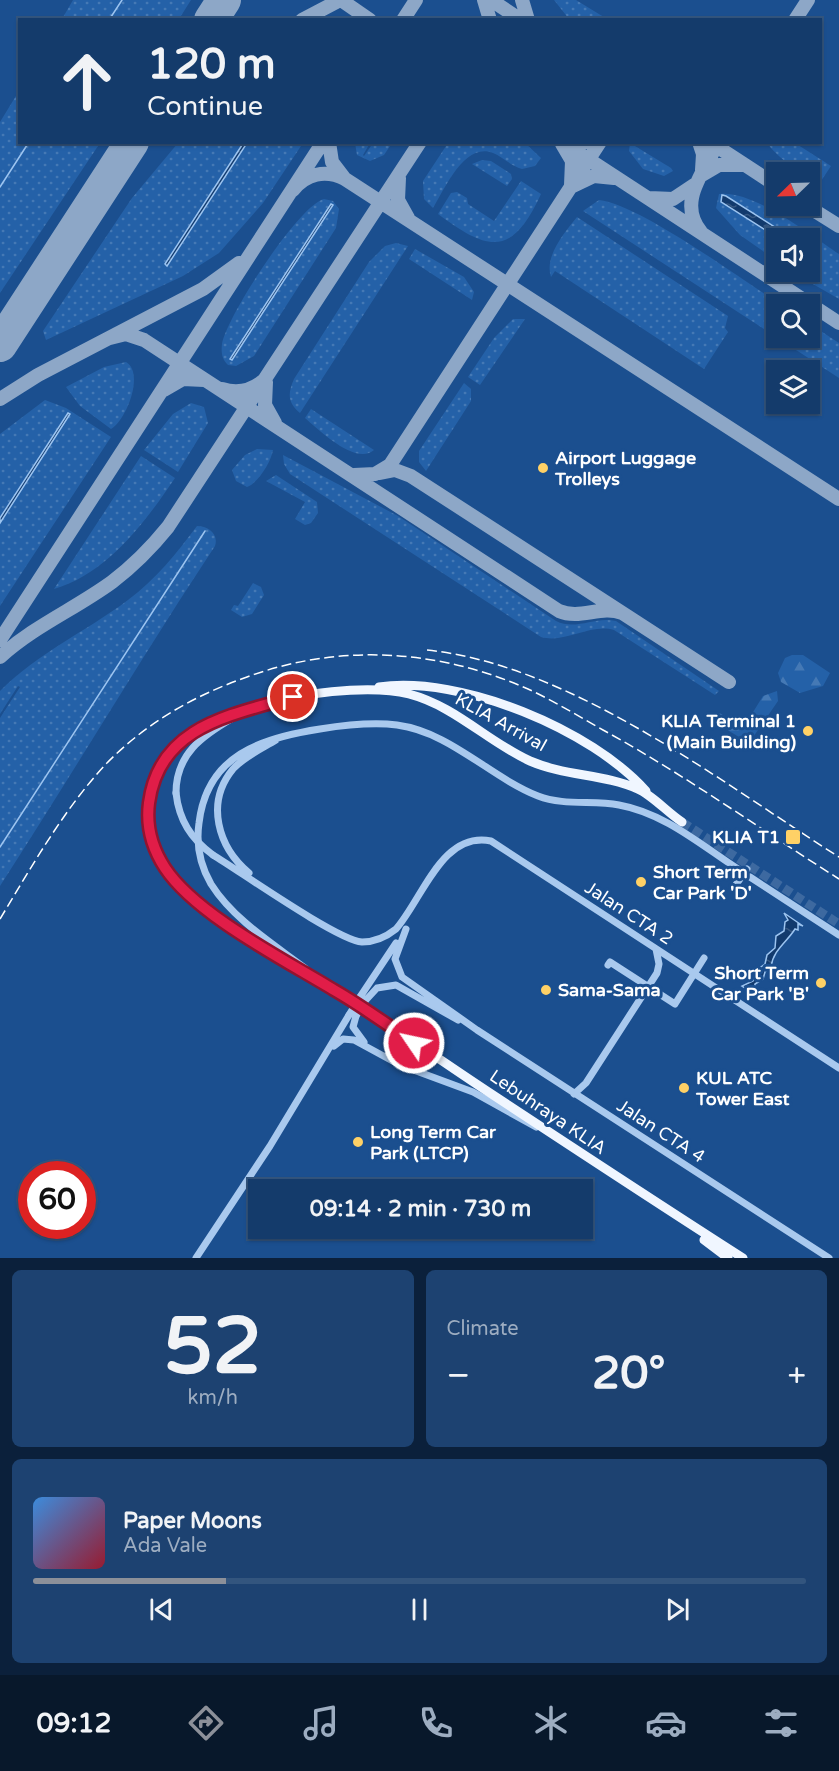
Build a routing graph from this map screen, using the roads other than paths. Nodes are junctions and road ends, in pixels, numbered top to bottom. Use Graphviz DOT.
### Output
graph roads {
  1 [pos="364,689"];
  2 [pos="246,711"];
  3 [pos="280,737"];
  4 [pos="738,869"];
  5 [pos="747,869"];
  6 [pos="750,877"];
  7 [pos="735,886"];
  8 [pos="272,891"];
  9 [pos="416,901"];
  10 [pos="406,929"];
  11 [pos="839,934"];
  12 [pos="655,948"];
  13 [pos="704,958"];
  14 [pos="608,965"];
  15 [pos="337,991"];
  16 [pos="363,999"];
  17 [pos="352,1015"];
  18 [pos="477,1030"];
  19 [pos="378,1053"];
  20 [pos="321,1063"];
  21 [pos="839,1068"];
  22 [pos="574,1094"];
  23 [pos="552,1134"];
  24 [pos="672,1212"];
  25 [pos="196,1258"];
  26 [pos="728,1258"];
  27 [pos="743,1258"];
  28 [pos="829,1258"];
  1 -- 1 [label="main road, KLIA Arrival"];
  1 -- 2 [label="main road, Lebuhraya KLIA"];
  2 -- 8 [label="street, bridge"];
  2 -- 15 [label="main road, Lebuhraya KLIA"];
  3 -- 4 [label="street"];
  3 -- 8 [label="street"];
  3 -- 15 [label="street"];
  5 -- 7 [label="street, bridge"];
  6 -- 11 [label="street"];
  8 -- 9 [label="street"];
  9 -- 10 [label="street"];
  9 -- 12 [label="street, Jalan CTA 2"];
  10 -- 16 [label="street"];
  10 -- 18 [label="street"];
  12 -- 21 [label="street, Jalan CTA 2"];
  12 -- 22 [label="street"];
  13 -- 14 [label="street, bridge"];
  15 -- 23 [label="main road, Lebuhraya KLIA"];
  16 -- 17 [label="street, bridge"];
  16 -- 18 [label="street"];
  17 -- 19 [label="street"];
  17 -- 20 [label="street"];
  18 -- 22 [label="street, Jalan CTA 4"];
  19 -- 20 [label="street"];
  19 -- 23 [label="street"];
  20 -- 25 [label="street"];
  22 -- 28 [label="street, Jalan CTA 4"];
  23 -- 24 [label="main road, Lebuhraya KLIA"];
  24 -- 26 [label="main road"];
  24 -- 27 [label="main road, Lebuhraya KLIA"];
}
